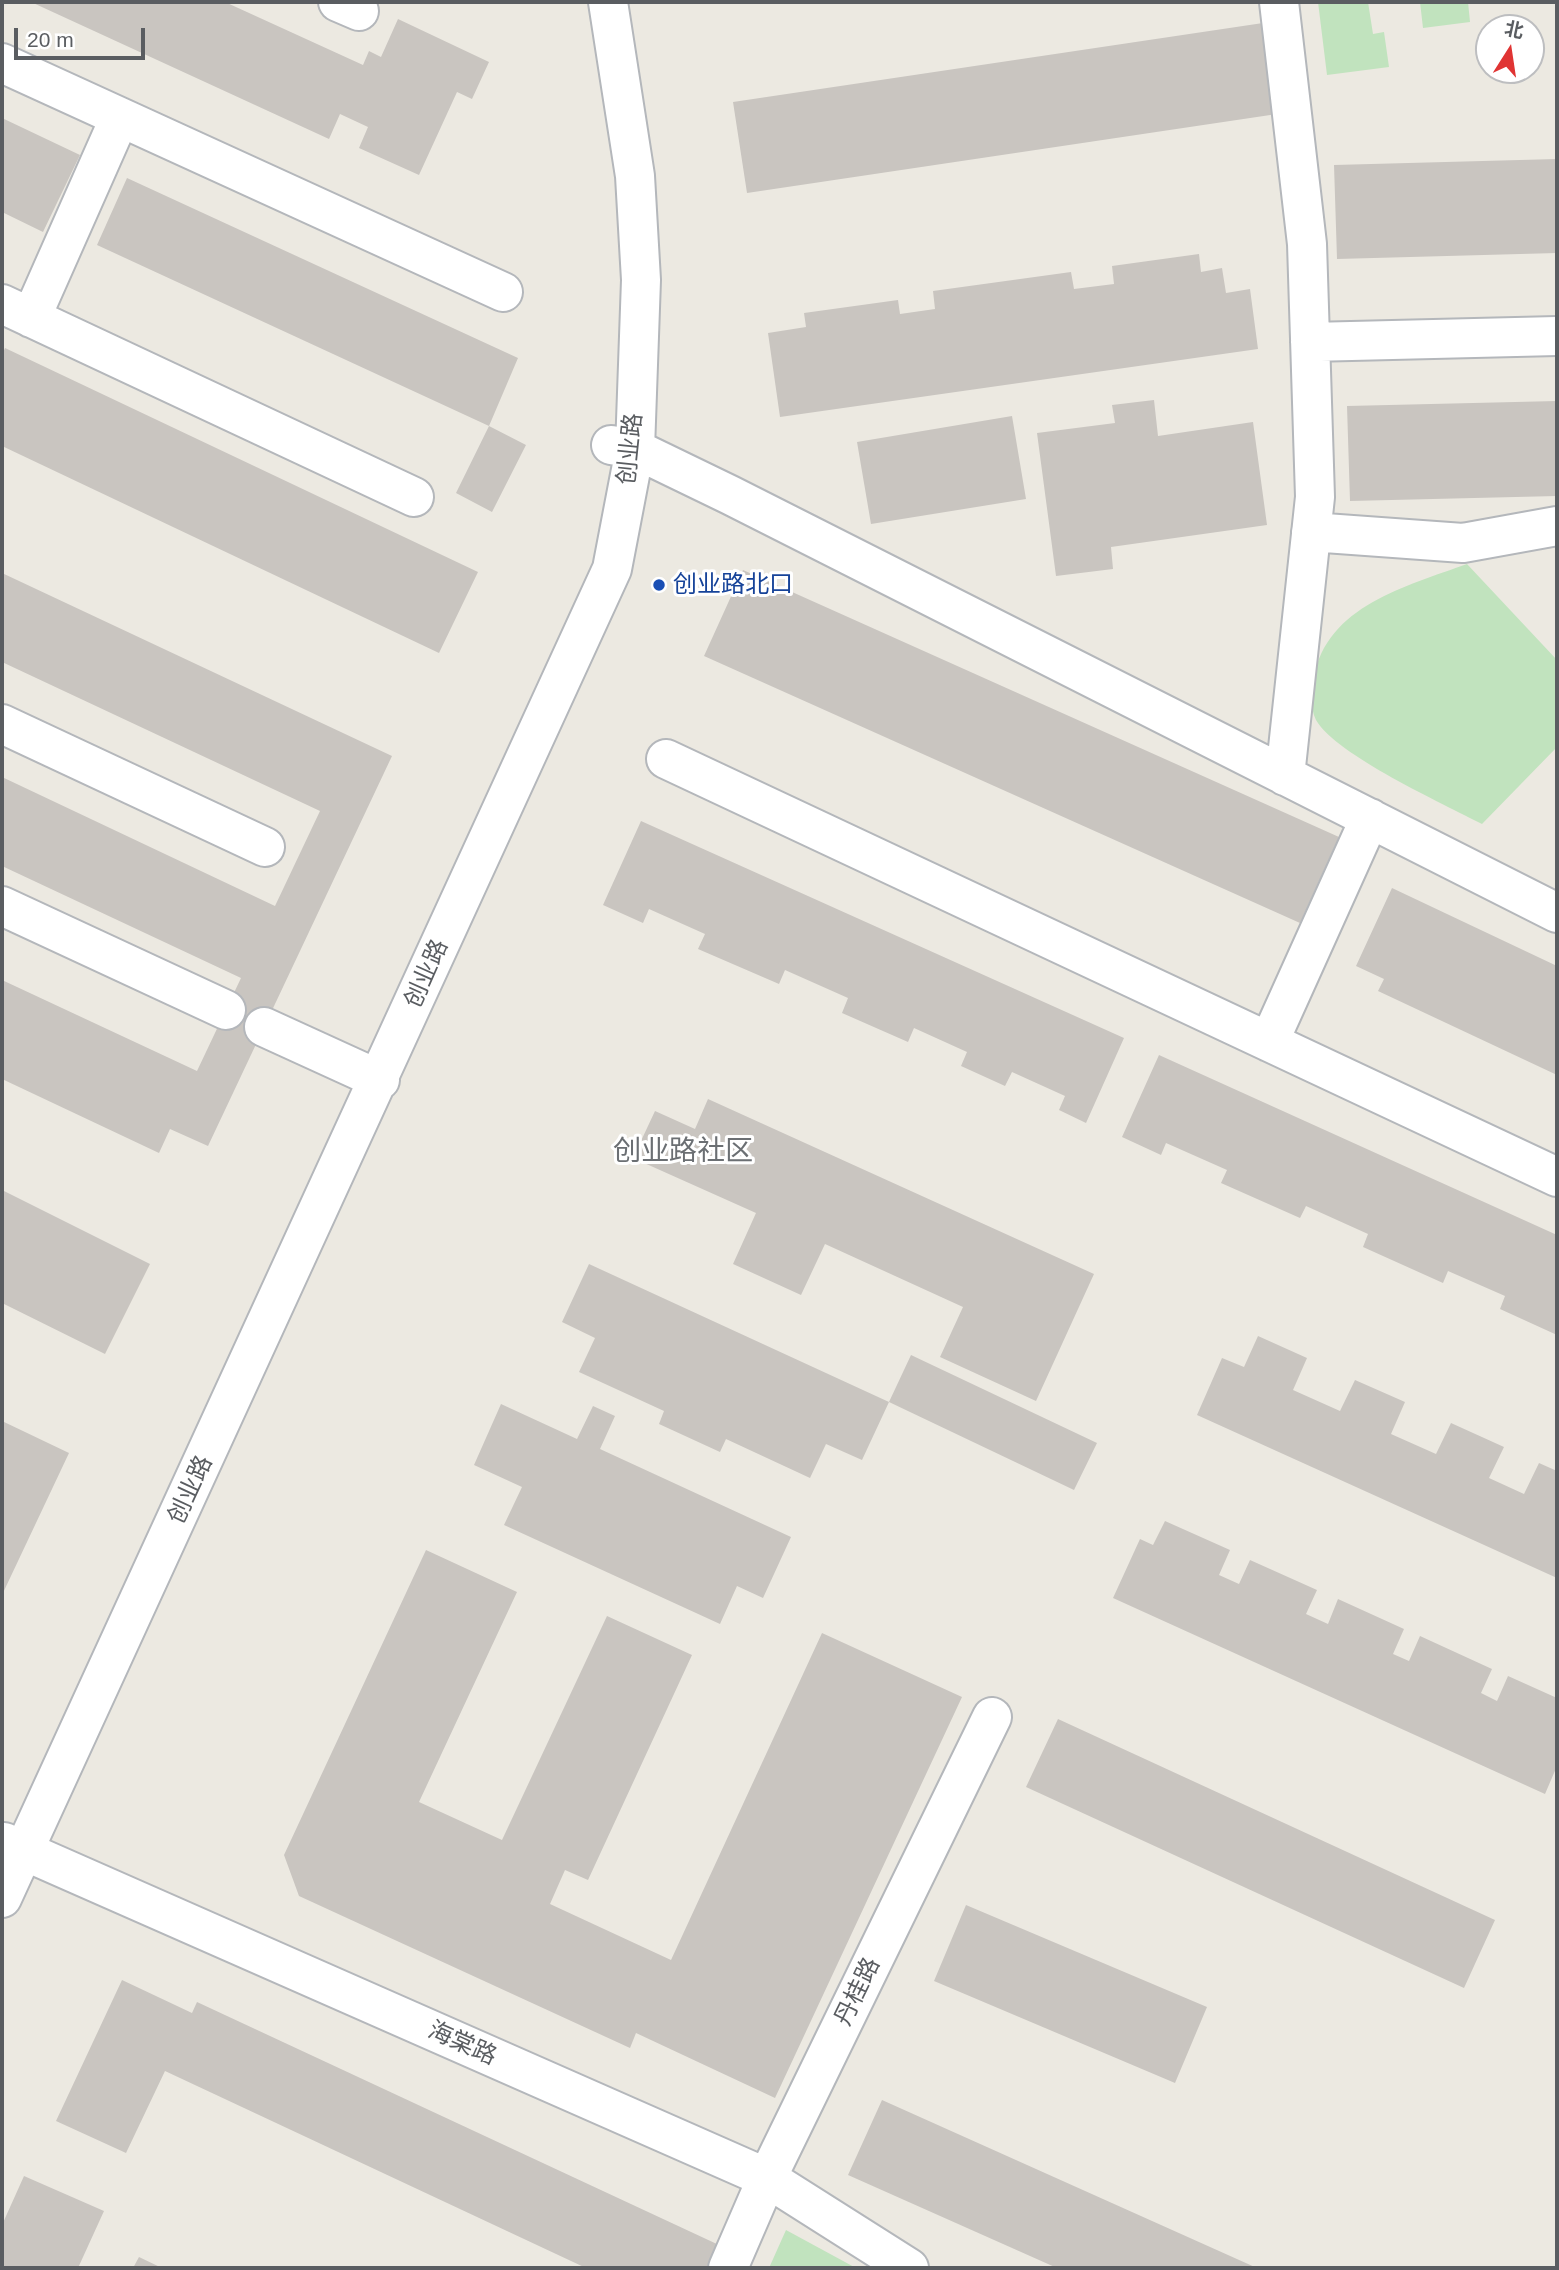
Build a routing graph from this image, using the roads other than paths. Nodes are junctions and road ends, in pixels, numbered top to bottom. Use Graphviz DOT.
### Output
graph roads {
  1 [pos="583,2"];
  2 [pos="608,2"];
  3 [pos="1279,2"];
  4 [pos="2,63"];
  5 [pos="120,117"];
  6 [pos="503,292"];
  7 [pos="17,311"];
  8 [pos="1557,336"];
  9 [pos="1310,342"];
  10 [pos="623,447"];
  11 [pos="414,496"];
  12 [pos="1557,526"];
  13 [pos="1311,532"];
  14 [pos="2,724"];
  15 [pos="666,759"];
  16 [pos="1285,776"];
  17 [pos="1370,818"];
  18 [pos="265,847"];
  19 [pos="1500,884"];
  20 [pos="1557,892"];
  21 [pos="2,906"];
  22 [pos="1557,913"];
  23 [pos="226,1010"];
  24 [pos="264,1027"];
  25 [pos="1269,1042"];
  26 [pos="368,1074"];
  27 [pos="1557,1177"];
  28 [pos="992,1717"];
  29 [pos="10,1846"];
  30 [pos="2,1898"];
  31 [pos="767,2178"];
  32 [pos="729,2268"];
  33 [pos="909,2268"];
  1 -- 10 [label="street, 创业路"];
  2 -- 10 [label="street, 创业路"];
  3 -- 9 [label="street"];
  4 -- 5 [label="street"];
  5 -- 6 [label="street"];
  5 -- 7 [label="street"];
  7 -- 11 [label="street"];
  8 -- 9 [label="street"];
  9 -- 13 [label="street"];
  10 -- 16 [label="street"];
  10 -- 26 [label="street, 创业路"];
  12 -- 13 [label="street"];
  13 -- 16 [label="street"];
  14 -- 18 [label="street"];
  15 -- 25 [label="street"];
  16 -- 17 [label="street"];
  17 -- 19 [label="street"];
  17 -- 25 [label="street"];
  19 -- 20 [label="street"];
  19 -- 22 [label="street"];
  21 -- 23 [label="street"];
  24 -- 26 [label="street"];
  25 -- 27 [label="street"];
  26 -- 29 [label="street, 创业路"];
  28 -- 31 [label="street, 丹桂路"];
  29 -- 30 [label="street, 创业路"];
  29 -- 31 [label="street, 海棠路"];
  31 -- 32 [label="street, 丹桂路"];
  31 -- 33 [label="street, 海棠路"];
}
